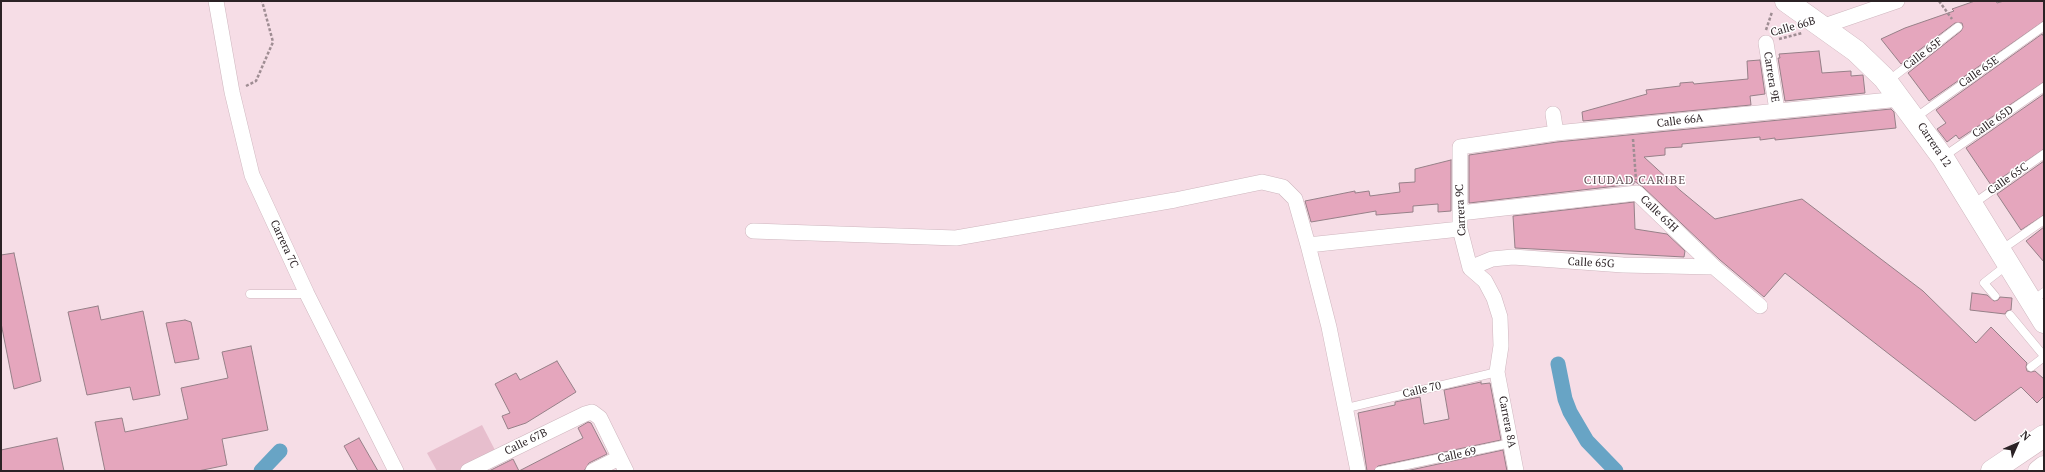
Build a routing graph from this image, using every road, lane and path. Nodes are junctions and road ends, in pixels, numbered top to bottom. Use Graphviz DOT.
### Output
graph roads {
  1 [pos="216,1"];
  2 [pos="262,1"];
  3 [pos="1894,1"];
  4 [pos="1939,1"];
  5 [pos="1780,4"];
  6 [pos="1812,15"];
  7 [pos="2044,26"];
  8 [pos="1958,27"];
  9 [pos="1766,43"];
  10 [pos="1887,81"];
  11 [pos="2044,87"];
  12 [pos="232,92"];
  13 [pos="1900,99"];
  14 [pos="1776,110"];
  15 [pos="1553,114"];
  16 [pos="1915,118"];
  17 [pos="1632,127"];
  18 [pos="1556,133"];
  19 [pos="1460,147"];
  20 [pos="2044,154"];
  21 [pos="1943,158"];
  22 [pos="1637,193"];
  23 [pos="1972,204"];
  24 [pos="1460,213"];
  25 [pos="2044,220"];
  26 [pos="1460,229"];
  27 [pos="753,231"];
  28 [pos="1308,245"];
  29 [pos="2005,257"];
  30 [pos="1714,267"];
  31 [pos="1470,268"];
  32 [pos="250,294"];
  33 [pos="307,294"];
  34 [pos="1995,296"];
  35 [pos="2037,297"];
  36 [pos="1760,306"];
  37 [pos="2010,315"];
  38 [pos="2044,322"];
  39 [pos="2044,356"];
  40 [pos="2032,367"];
  41 [pos="1497,372"];
  42 [pos="1347,408"];
  43 [pos="2044,436"];
  44 [pos="1511,443"];
  45 [pos="619,458"];
  46 [pos="2044,467"];
  47 [pos="396,471"];
  48 [pos="468,471"];
  49 [pos="593,471"];
  50 [pos="626,471"];
  51 [pos="1358,471"];
  52 [pos="1379,471"];
  53 [pos="1516,471"];
  54 [pos="1992,471"];
  55 [pos="2038,471"];
  1 -- 12 [label="street, Carrera 7C"];
  2 -- 12 [label="path"];
  3 -- 6 [label="street"];
  4 -- 8 [label="path"];
  5 -- 6 [label="main road, Carrera 12"];
  5 -- 9 [label="path"];
  6 -- 9 [label="path, Calle 66B"];
  6 -- 10 [label="main road, Carrera 12"];
  7 -- 16 [label="lane, Calle 65E"];
  8 -- 10 [label="lane, Calle 65F"];
  9 -- 14 [label="street, Carrera 9E"];
  10 -- 13 [label="main road, Carrera 12"];
  11 -- 21 [label="lane, Calle 65D"];
  12 -- 33 [label="street, Carrera 7C"];
  13 -- 14 [label="street, Calle 66A"];
  13 -- 16 [label="main road, Carrera 12"];
  14 -- 17 [label="street, Calle 66A"];
  15 -- 18 [label="street"];
  16 -- 21 [label="main road, Carrera 12"];
  17 -- 18 [label="street, Calle 66A"];
  17 -- 22 [label="path"];
  18 -- 19 [label="street, Calle 66A"];
  19 -- 24 [label="street, Carrera 9C"];
  20 -- 23 [label="lane, Calle 65C"];
  21 -- 23 [label="main road, Carrera 12"];
  22 -- 24 [label="street, Calle 65H"];
  22 -- 30 [label="street, Calle 65H"];
  23 -- 29 [label="main road, Carrera 12"];
  24 -- 26 [label="street, Carrera 9C"];
  25 -- 29 [label="lane"];
  26 -- 28 [label="street"];
  26 -- 31 [label="street, Carrera 9C"];
  27 -- 28 [label="street"];
  28 -- 42 [label="street"];
  29 -- 34 [label="lane"];
  29 -- 35 [label="main road, Carrera 12"];
  30 -- 31 [label="street, Calle 65G"];
  30 -- 36 [label="street, Calle 65H"];
  31 -- 41 [label="street, Carrera 8A"];
  32 -- 33 [label="lane"];
  33 -- 47 [label="street, Carrera 7C"];
  35 -- 38 [label="main road, Carrera 12"];
  37 -- 39 [label="lane"];
  39 -- 40 [label="lane"];
  41 -- 42 [label="lane, Calle 70"];
  41 -- 44 [label="street, Carrera 8A"];
  42 -- 51 [label="street"];
  43 -- 54 [label="main road"];
  44 -- 52 [label="lane, Calle 69"];
  44 -- 53 [label="street, Carrera 8A"];
  45 -- 48 [label="street, Calle 67B"];
  45 -- 49 [label="street"];
  45 -- 50 [label="street"];
  46 -- 55 [label="main road"];
}
